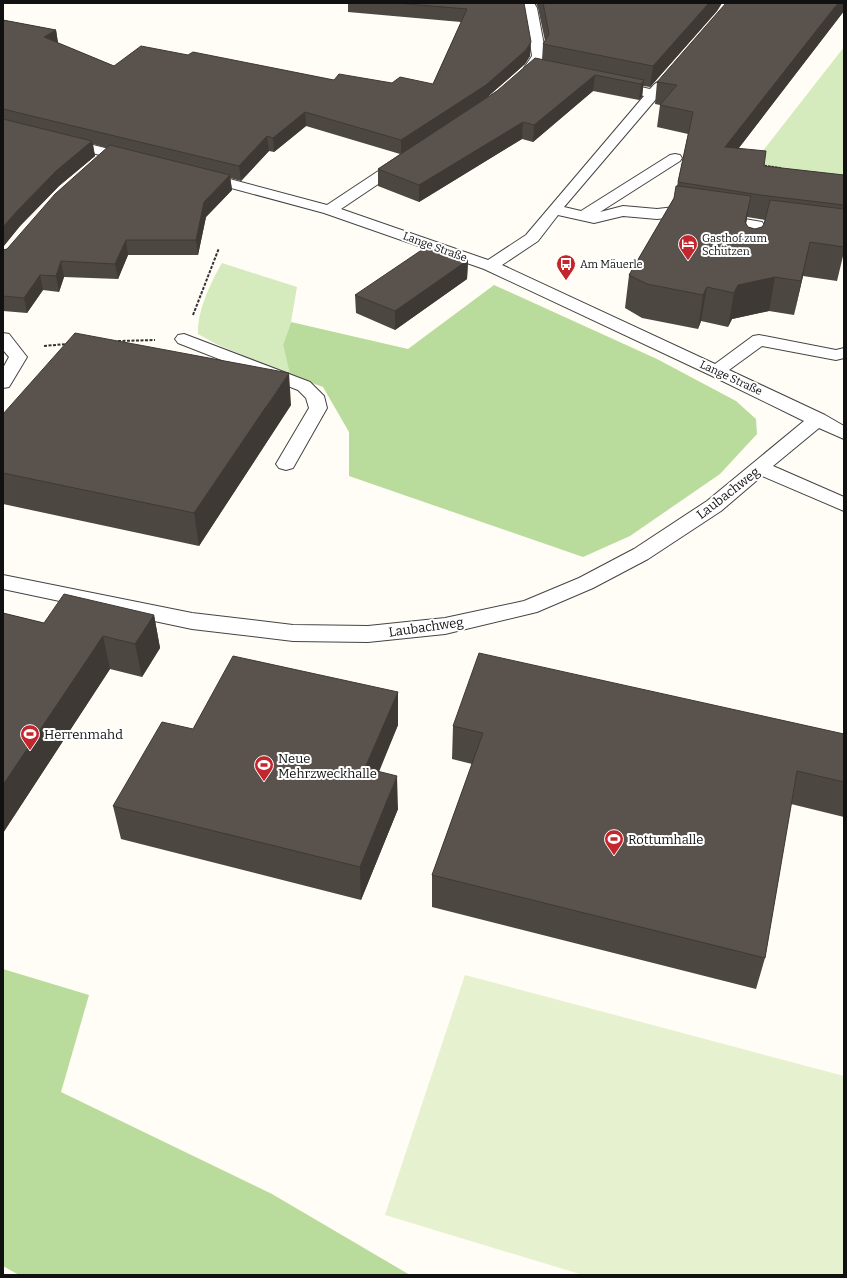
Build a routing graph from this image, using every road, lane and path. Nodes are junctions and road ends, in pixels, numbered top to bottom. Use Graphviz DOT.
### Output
graph roads {
  1 [pos="528,3"];
  2 [pos="531,68"];
  3 [pos="545,71"];
  4 [pos="668,77"];
  5 [pos="520,78"];
  6 [pos="602,82"];
  7 [pos="653,94"];
  8 [pos="48,138"];
  9 [pos="109,153"];
  10 [pos="413,154"];
  11 [pos="675,158"];
  12 [pos="146,162"];
  13 [pos="96,163"];
  14 [pos="758,165"];
  15 [pos="788,169"];
  16 [pos="191,173"];
  17 [pos="329,210"];
  18 [pos="554,210"];
  19 [pos="584,216"];
  20 [pos="219,248"];
  21 [pos="749,256"];
  22 [pos="490,266"];
  23 [pos="184,339"];
  24 [pos="115,341"];
  25 [pos="69,343"];
  26 [pos="8,344"];
  27 [pos="844,353"];
  28 [pos="716,371"];
  29 [pos="3,383"];
  30 [pos="818,419"];
  31 [pos="844,433"];
  32 [pos="286,464"];
  33 [pos="760,468"];
  34 [pos="844,505"];
  35 [pos="3,582"];
  1 -- 2 [label="street"];
  2 -- 3 [label="street"];
  2 -- 5 [label="street"];
  4 -- 7 [label="street"];
  6 -- 7 [label="street"];
  7 -- 18 [label="street"];
  8 -- 9 [label="street"];
  9 -- 12 [label="street"];
  9 -- 13 [label="street"];
  10 -- 17 [label="street"];
  11 -- 19 [label="street"];
  14 -- 15 [label="path"];
  16 -- 17 [label="street, Lange Straße"];
  17 -- 22 [label="street, Lange Straße"];
  18 -- 19 [label="street"];
  18 -- 22 [label="street"];
  19 -- 21 [label="street"];
  20 -- 23 [label="path"];
  22 -- 28 [label="street, Lange Straße"];
  23 -- 24 [label="path"];
  23 -- 32 [label="street"];
  25 -- 26 [label="path"];
  26 -- 29 [label="street"];
  27 -- 28 [label="street"];
  28 -- 30 [label="street, Lange Straße"];
  30 -- 31 [label="street, Lange Straße"];
  30 -- 33 [label="street, Laubachweg"];
  33 -- 34 [label="street"];
  33 -- 35 [label="street, Laubachweg"];
}
